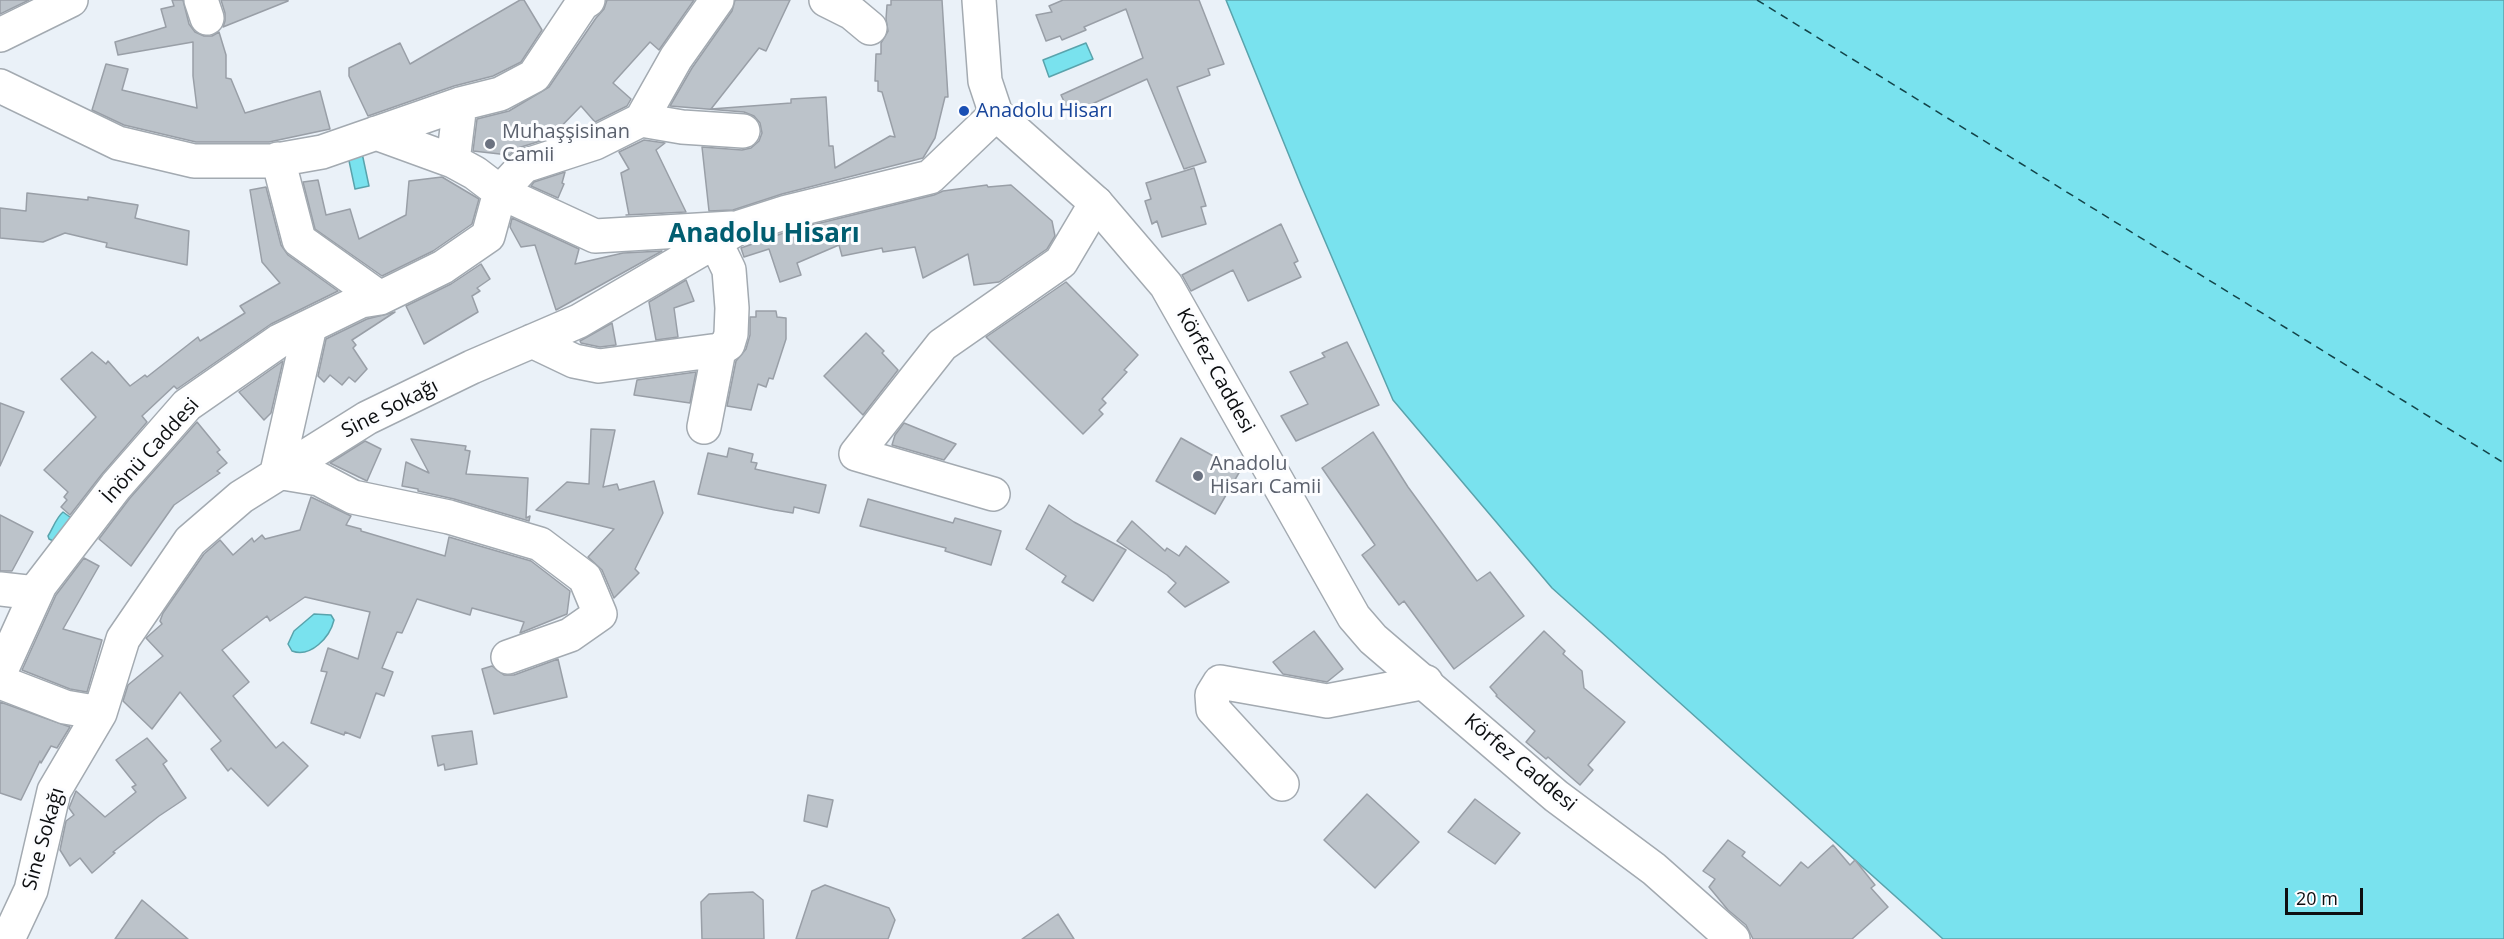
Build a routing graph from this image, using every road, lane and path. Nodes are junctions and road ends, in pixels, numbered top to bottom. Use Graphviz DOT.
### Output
graph roads {
  1 [pos="71,0"];
  2 [pos="588,0"];
  3 [pos="717,0"];
  4 [pos="826,0"];
  5 [pos="979,0"];
  6 [pos="870,28"];
  7 [pos="0,34"];
  8 [pos="0,86"];
  9 [pos="460,104"];
  10 [pos="996,114"];
  11 [pos="641,120"];
  12 [pos="743,131"];
  13 [pos="376,133"];
  14 [pos="278,159"];
  15 [pos="453,161"];
  16 [pos="500,192"];
  17 [pos="1096,203"];
  18 [pos="728,234"];
  19 [pos="380,298"];
  20 [pos="310,327"];
  21 [pos="532,342"];
  22 [pos="719,350"];
  23 [pos="704,427"];
  24 [pos="277,472"];
  25 [pos="993,494"];
  26 [pos="0,589"];
  27 [pos="36,592"];
  28 [pos="508,657"];
  29 [pos="0,673"];
  30 [pos="0,682"];
  31 [pos="1426,682"];
  32 [pos="100,713"];
  33 [pos="1282,784"];
  34 [pos="8,939"];
  35 [pos="1733,939"];
  1 -- 7 [label="street"];
  2 -- 9 [label="street"];
  3 -- 11 [label="street"];
  4 -- 6 [label="street"];
  5 -- 10 [label="street, Körfez Caddesi"];
  8 -- 14 [label="street"];
  9 -- 13 [label="street"];
  9 -- 15 [label="street"];
  10 -- 17 [label="street, Körfez Caddesi"];
  10 -- 18 [label="street, Sine Sokağı"];
  11 -- 12 [label="street"];
  11 -- 16 [label="street"];
  13 -- 14 [label="street"];
  13 -- 15 [label="street"];
  14 -- 19 [label="street"];
  15 -- 16 [label="street"];
  16 -- 18 [label="street"];
  16 -- 19 [label="street, İnönü Caddesi"];
  17 -- 25 [label="street"];
  17 -- 31 [label="street, Körfez Caddesi"];
  18 -- 21 [label="street, Sine Sokağı"];
  18 -- 22 [label="street"];
  19 -- 20 [label="street, İnönü Caddesi"];
  20 -- 24 [label="street"];
  20 -- 27 [label="street, İnönü Caddesi"];
  21 -- 22 [label="street"];
  21 -- 24 [label="street, Sine Sokağı"];
  22 -- 23 [label="street"];
  24 -- 28 [label="street"];
  24 -- 32 [label="street, Sine Sokağı"];
  26 -- 27 [label="street"];
  27 -- 29 [label="street, İnönü Caddesi"];
  30 -- 32 [label="street"];
  31 -- 33 [label="street"];
  31 -- 35 [label="street, Körfez Caddesi"];
  32 -- 34 [label="street, Sine Sokağı"];
}
